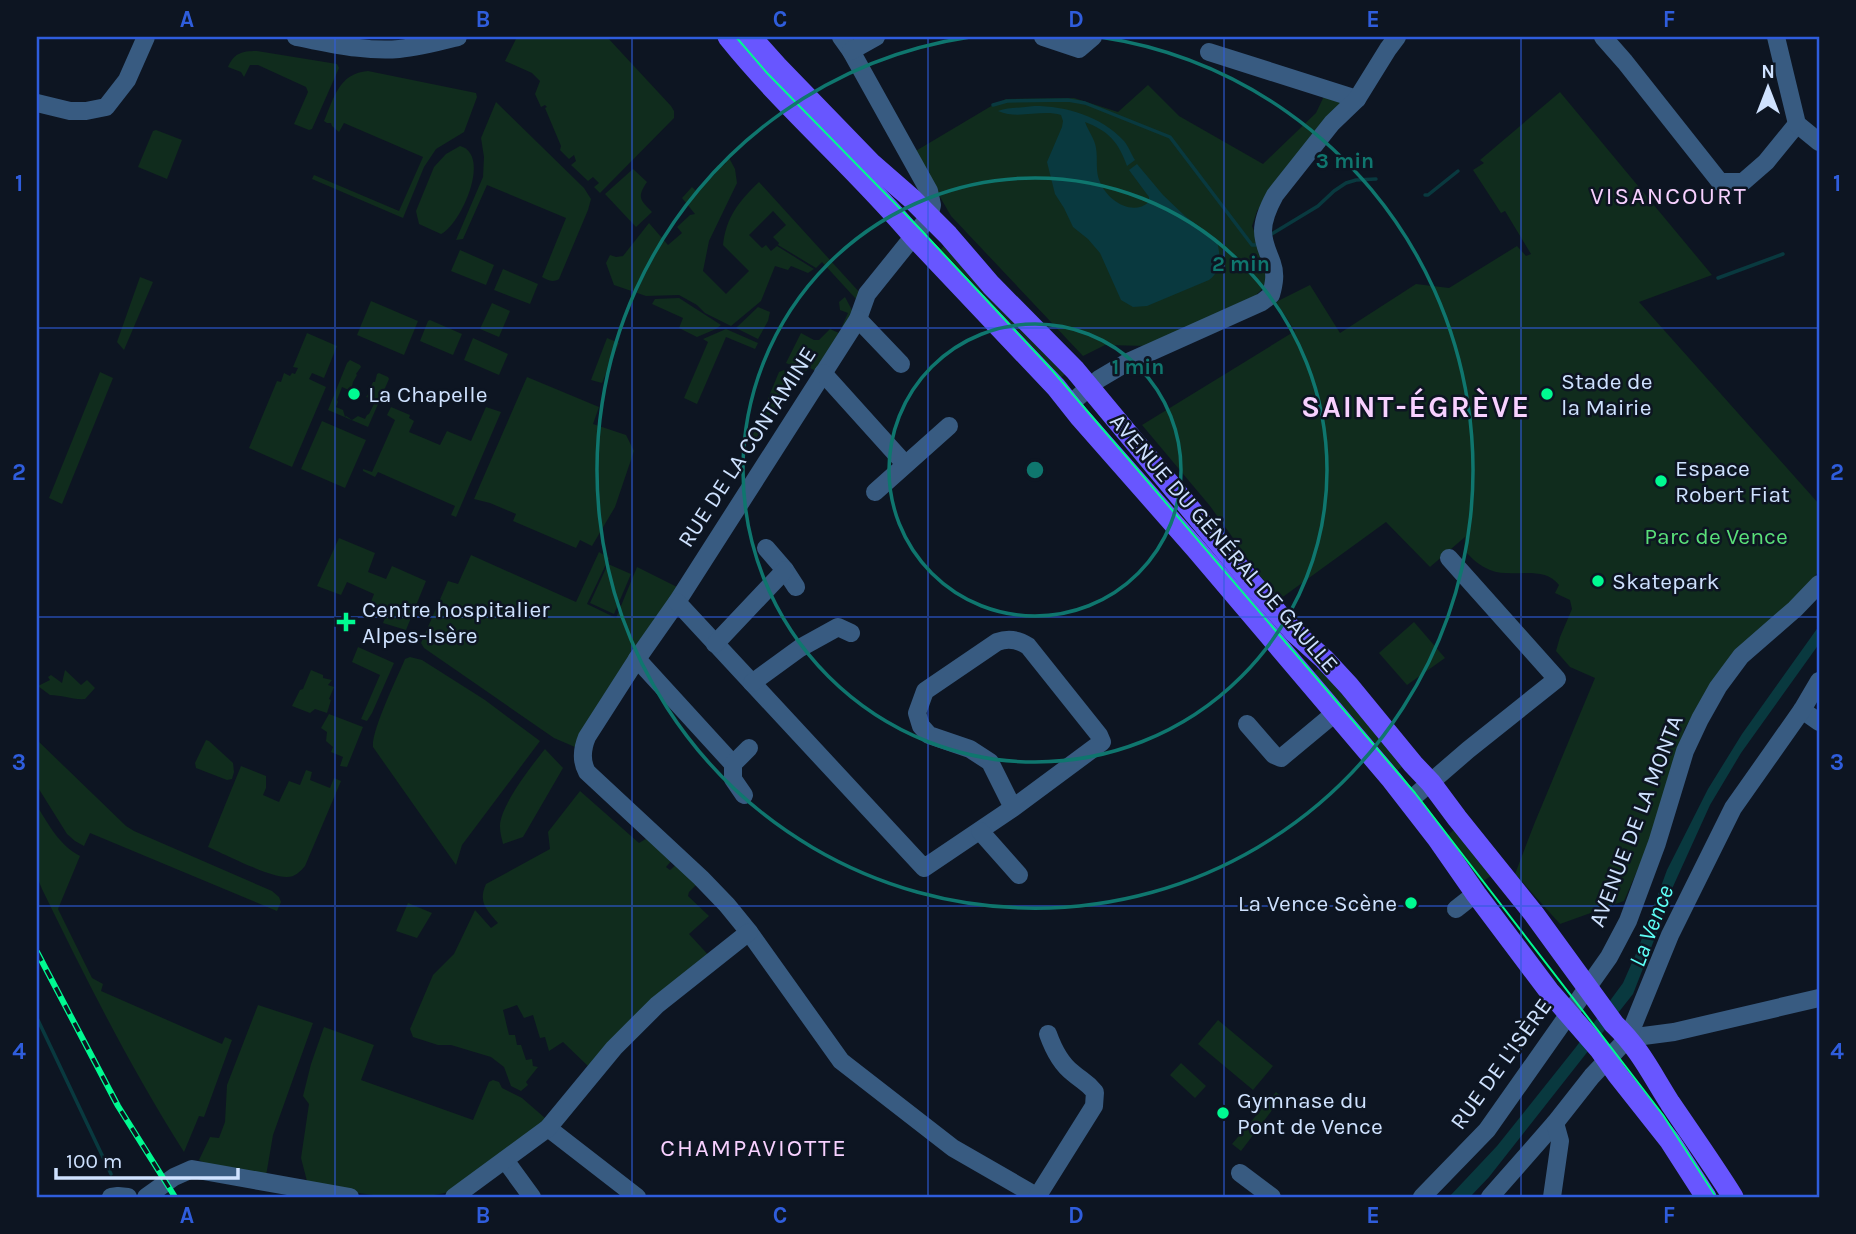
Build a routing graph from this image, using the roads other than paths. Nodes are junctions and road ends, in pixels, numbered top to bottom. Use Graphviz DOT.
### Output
graph roads {
  1 [pos="146,37"];
  2 [pos="296,37"];
  3 [pos="458,37"];
  4 [pos="728,37"];
  5 [pos="751,37"];
  6 [pos="876,37"];
  7 [pos="1043,37"];
  8 [pos="1093,37"];
  9 [pos="1397,37"];
  10 [pos="1602,37"];
  11 [pos="1776,37"];
  12 [pos="397,43"];
  13 [pos="846,44"];
  14 [pos="1209,52"];
  15 [pos="1357,99"];
  16 [pos="37,103"];
  17 [pos="1797,124"];
  18 [pos="1819,142"];
  19 [pos="929,217"];
  20 [pos="914,237"];
  21 [pos="858,319"];
  22 [pos="901,363"];
  23 [pos="823,373"];
  24 [pos="1090,387"];
  25 [pos="1070,404"];
  26 [pos="948,426"];
  27 [pos="905,464"];
  28 [pos="875,492"];
  29 [pos="766,548"];
  30 [pos="1449,558"];
  31 [pos="785,570"];
  32 [pos="1819,584"];
  33 [pos="796,587"];
  34 [pos="677,602"];
  35 [pos="851,633"];
  36 [pos="715,644"];
  37 [pos="637,659"];
  38 [pos="1819,681"];
  39 [pos="752,683"];
  40 [pos="1802,710"];
  41 [pos="1335,713"];
  42 [pos="1819,722"];
  43 [pos="1247,724"];
  44 [pos="749,748"];
  45 [pos="733,764"];
  46 [pos="1431,783"];
  47 [pos="744,795"];
  48 [pos="1409,801"];
  49 [pos="1013,808"];
  50 [pos="980,831"];
  51 [pos="1019,876"];
  52 [pos="748,932"];
  53 [pos="1591,992"];
  54 [pos="1818,1001"];
  55 [pos="1572,1018"];
  56 [pos="1621,1031"];
  57 [pos="1048,1034"];
  58 [pos="1604,1055"];
  59 [pos="1555,1123"];
  60 [pos="548,1128"];
  61 [pos="505,1160"];
  62 [pos="1240,1173"];
  63 [pos="624,1196"];
  64 [pos="111,1197"];
  65 [pos="128,1197"];
  66 [pos="146,1197"];
  67 [pos="350,1197"];
  68 [pos="454,1197"];
  69 [pos="532,1197"];
  70 [pos="1037,1197"];
  71 [pos="1272,1197"];
  72 [pos="1422,1197"];
  73 [pos="1490,1197"];
  74 [pos="1552,1197"];
  75 [pos="1706,1197"];
  76 [pos="1733,1197"];
  1 -- 16 [label="street"];
  2 -- 12 [label="street"];
  3 -- 12 [label="street"];
  4 -- 20 [label="main road, AVENUE DU GÉNÉRAL DE GAULLE"];
  5 -- 19 [label="main road, AVENUE DU GÉNÉRAL DE GAULLE"];
  6 -- 13 [label="street"];
  7 -- 8 [label="street"];
  9 -- 15 [label="street"];
  10 -- 17 [label="street"];
  11 -- 17 [label="street"];
  13 -- 19 [label="street"];
  14 -- 15 [label="street"];
  15 -- 24 [label="street"];
  17 -- 18 [label="street"];
  19 -- 20 [label="street, RUE DE LA CONTAMINE"];
  19 -- 24 [label="main road, AVENUE DU GÉNÉRAL DE GAULLE"];
  20 -- 21 [label="street, RUE DE LA CONTAMINE"];
  20 -- 25 [label="main road, AVENUE DU GÉNÉRAL DE GAULLE"];
  21 -- 22 [label="street"];
  21 -- 23 [label="street, RUE DE LA CONTAMINE"];
  23 -- 27 [label="street"];
  23 -- 34 [label="street, RUE DE LA CONTAMINE"];
  24 -- 25 [label="street"];
  24 -- 46 [label="main road, AVENUE DU GÉNÉRAL DE GAULLE"];
  25 -- 41 [label="main road, AVENUE DU GÉNÉRAL DE GAULLE"];
  26 -- 27 [label="street"];
  27 -- 28 [label="street"];
  29 -- 31 [label="street"];
  30 -- 46 [label="street"];
  31 -- 33 [label="street"];
  31 -- 36 [label="street"];
  32 -- 53 [label="street, AVENUE DE LA MONTA"];
  34 -- 36 [label="street"];
  34 -- 37 [label="street, RUE DE LA CONTAMINE"];
  35 -- 39 [label="street"];
  36 -- 39 [label="street"];
  37 -- 45 [label="street"];
  37 -- 52 [label="street, RUE DE LA CONTAMINE"];
  38 -- 40 [label="street"];
  39 -- 50 [label="street"];
  40 -- 42 [label="street"];
  40 -- 56 [label="street"];
  41 -- 43 [label="street"];
  41 -- 48 [label="main road, AVENUE DU GÉNÉRAL DE GAULLE"];
  44 -- 45 [label="street"];
  45 -- 47 [label="street"];
  46 -- 48 [label="street"];
  46 -- 53 [label="main road, AVENUE DU GÉNÉRAL DE GAULLE"];
  48 -- 55 [label="main road, AVENUE DU GÉNÉRAL DE GAULLE"];
  49 -- 49 [label="street"];
  49 -- 50 [label="street"];
  50 -- 51 [label="street"];
  52 -- 60 [label="street"];
  52 -- 70 [label="street"];
  53 -- 55 [label="street, RUE DE L'ISÈRE"];
  53 -- 56 [label="main road, AVENUE DU GÉNÉRAL DE GAULLE"];
  54 -- 56 [label="street"];
  55 -- 58 [label="main road, AVENUE DU GÉNÉRAL DE GAULLE"];
  55 -- 72 [label="street, RUE DE L'ISÈRE"];
  56 -- 58 [label="street"];
  56 -- 76 [label="main road, AVENUE DU GÉNÉRAL DE GAULLE"];
  57 -- 70 [label="street"];
  58 -- 59 [label="street"];
  58 -- 75 [label="main road, AVENUE DU GÉNÉRAL DE GAULLE"];
  59 -- 73 [label="street"];
  59 -- 74 [label="street"];
  60 -- 61 [label="street"];
  60 -- 63 [label="street"];
  61 -- 68 [label="street"];
  61 -- 69 [label="street"];
  62 -- 71 [label="street"];
  64 -- 65 [label="street"];
  66 -- 67 [label="street"];
}
